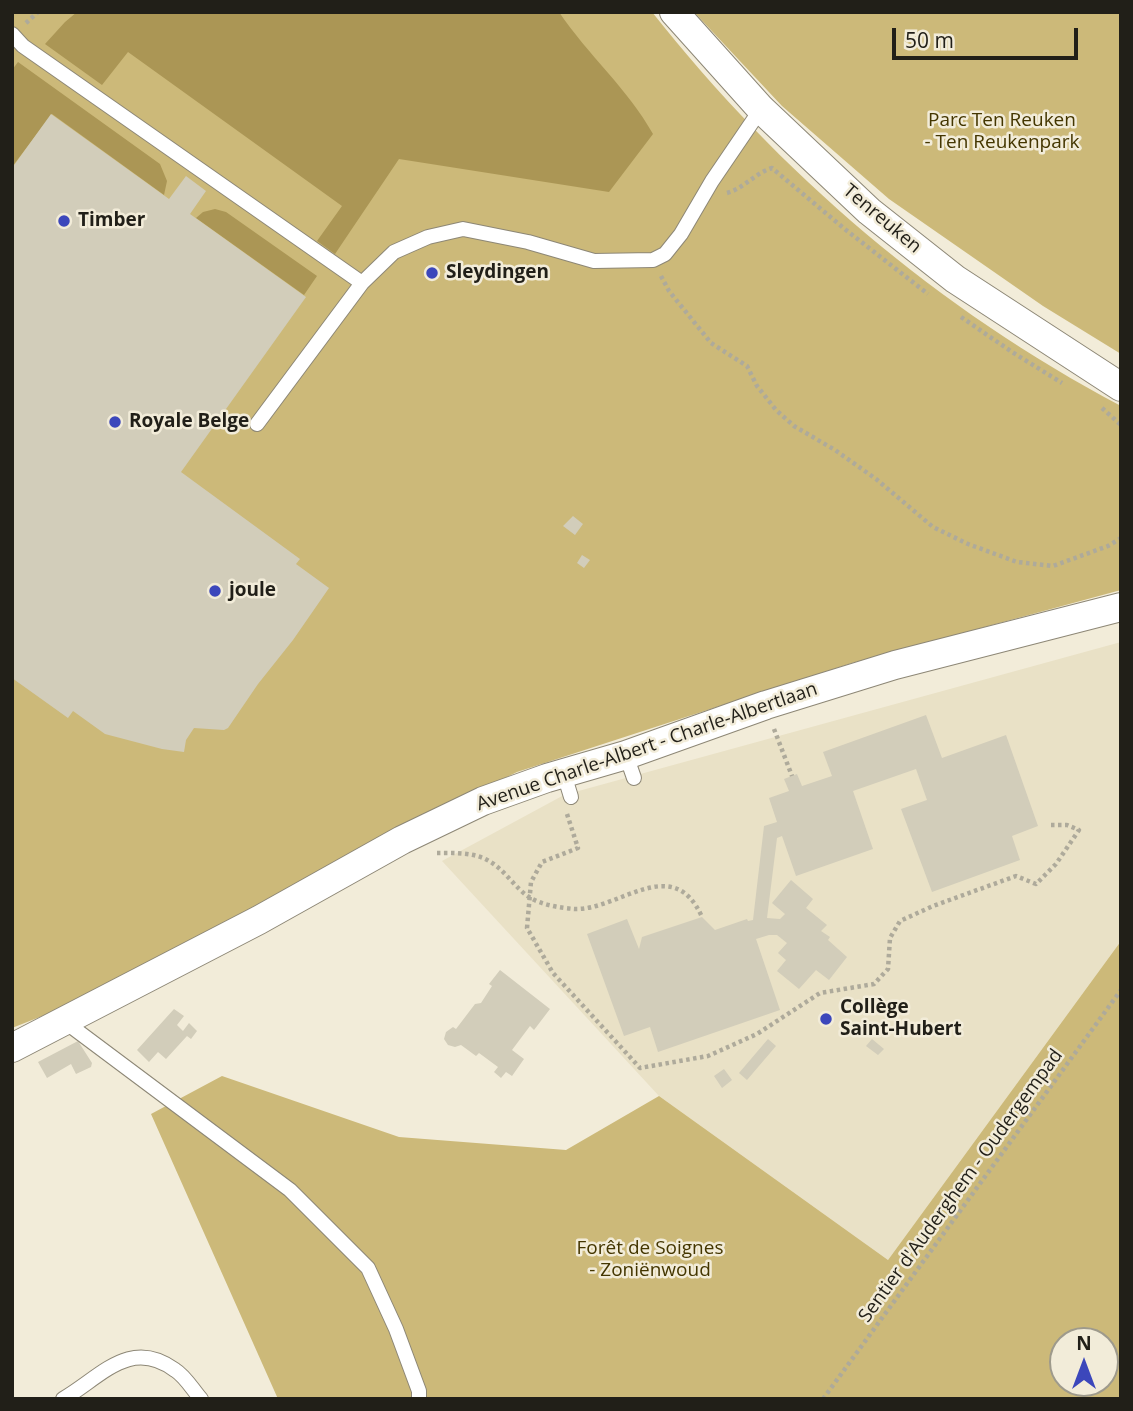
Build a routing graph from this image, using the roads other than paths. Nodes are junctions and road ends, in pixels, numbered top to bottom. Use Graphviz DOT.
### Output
graph roads {
  1 [pos="674,12"];
  2 [pos="12,34"];
  3 [pos="761,109"];
  4 [pos="362,283"];
  5 [pos="1121,387"];
  6 [pos="257,424"];
  7 [pos="1121,607"];
  8 [pos="64,1021"];
  9 [pos="12,1048"];
  10 [pos="63,1399"];
  11 [pos="201,1399"];
  12 [pos="419,1399"];
  1 -- 3 [label="street, Tenreuken"];
  2 -- 4 [label="lane"];
  3 -- 4 [label="lane"];
  3 -- 5 [label="street, Tenreuken"];
  4 -- 6 [label="lane"];
  7 -- 8 [label="street, Avenue Charle-Albert - Charle-Albertlaan"];
  8 -- 9 [label="street, Avenue Charle-Albert - Charle-Albertlaan"];
  8 -- 12 [label="lane"];
  10 -- 11 [label="lane"];
}
